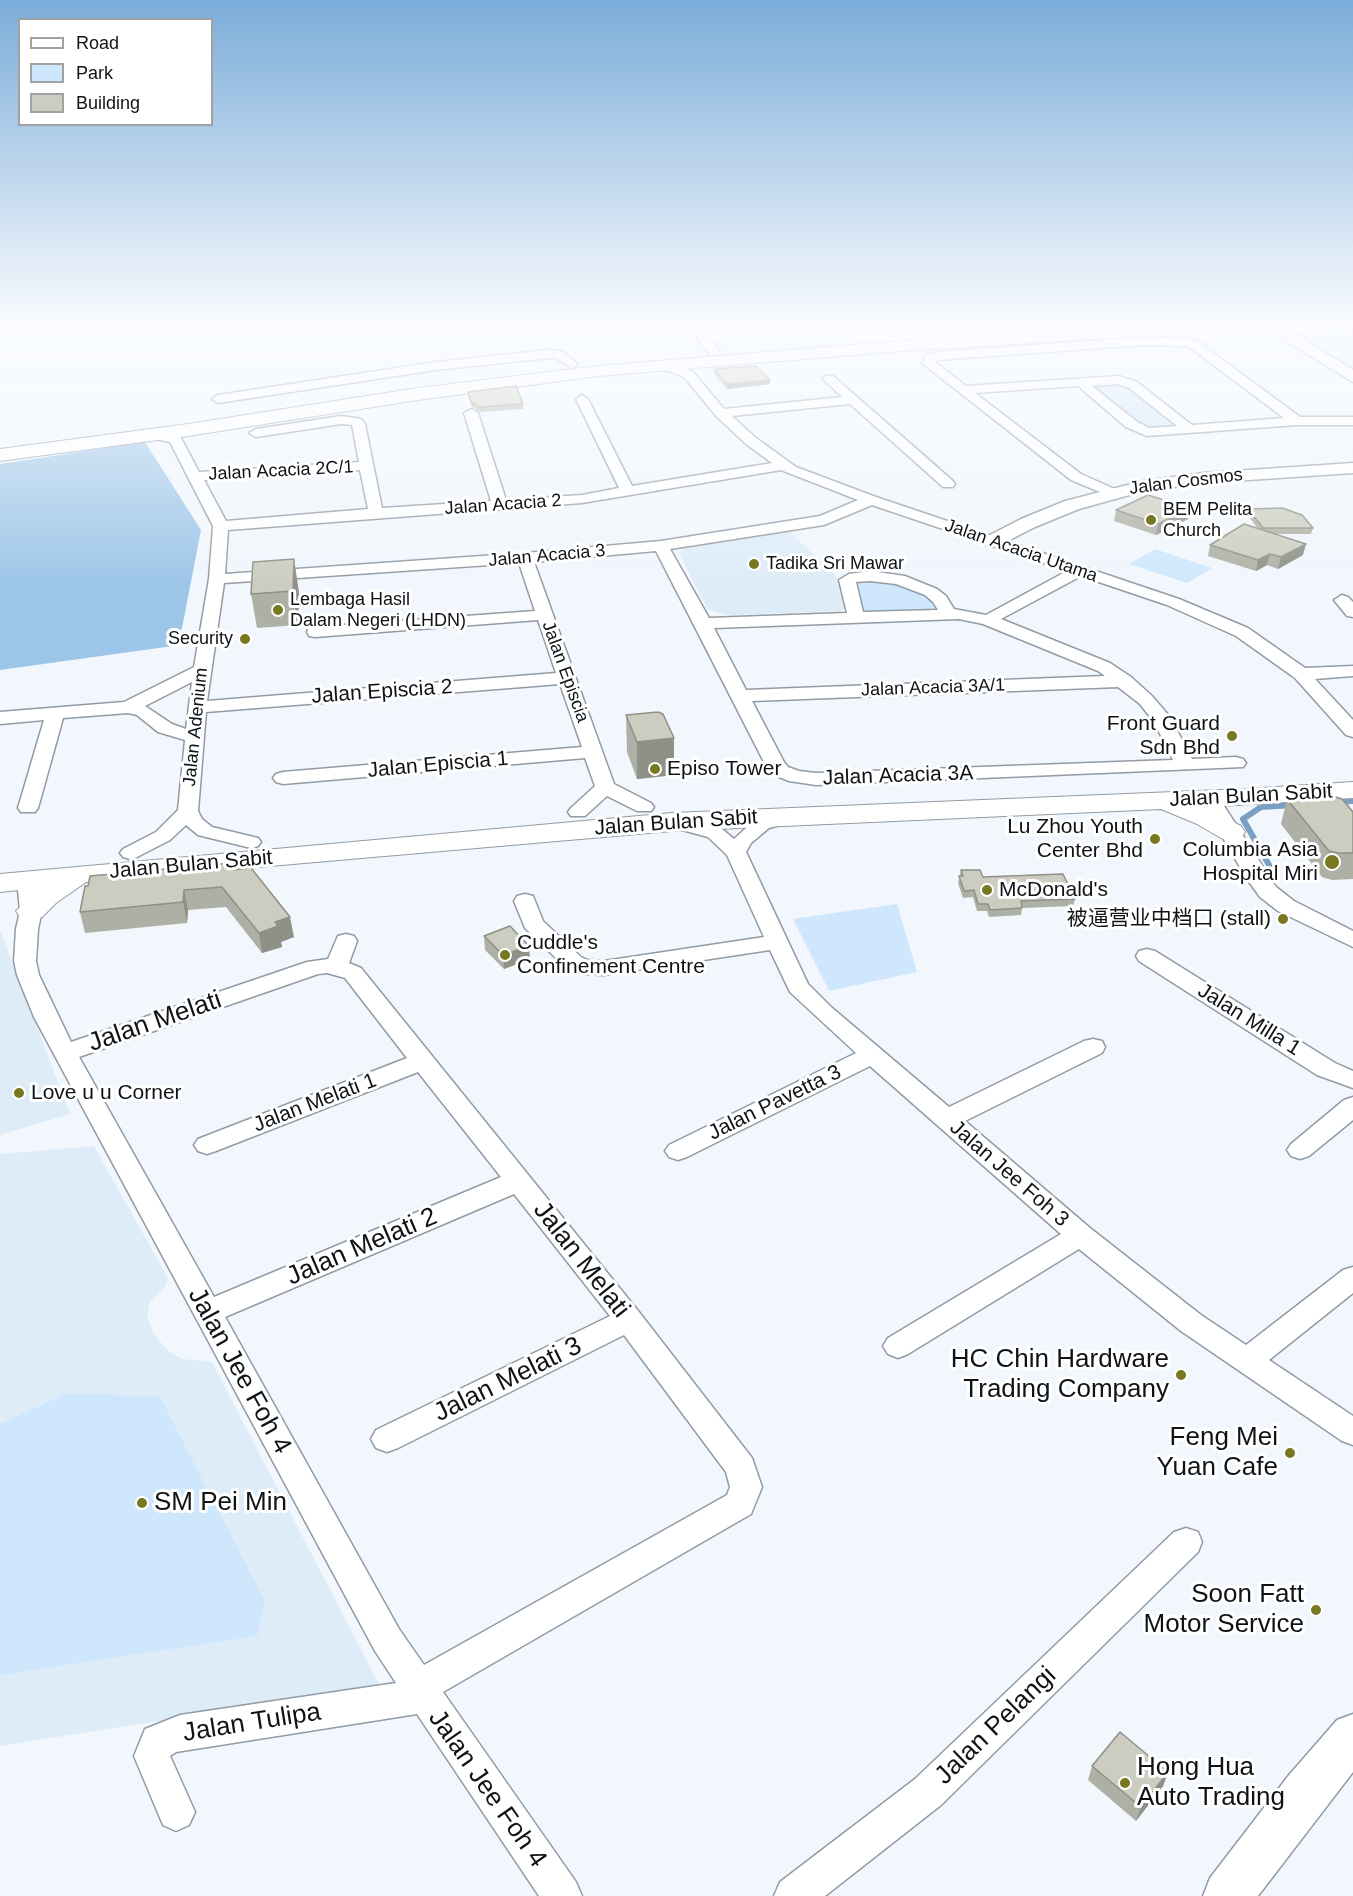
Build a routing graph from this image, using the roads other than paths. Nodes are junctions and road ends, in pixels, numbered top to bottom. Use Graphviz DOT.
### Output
graph roads {
  1 [pos="250,410"];
  2 [pos="320,410"];
  3 [pos="588,410"];
  4 [pos="719,410"];
  5 [pos="746,410"];
  6 [pos="864,410"];
  7 [pos="990,410"];
  8 [pos="1115,410"];
  9 [pos="1165,410"];
  10 [pos="1282,410"];
  11 [pos="471,413"];
  12 [pos="721,413"];
  13 [pos="1353,421"];
  14 [pos="1297,422"];
  15 [pos="1189,429"];
  16 [pos="256,433"];
  17 [pos="182,434"];
  18 [pos="0,447"];
  19 [pos="0,455"];
  20 [pos="783,465"];
  21 [pos="365,466"];
  22 [pos="1353,468"];
  23 [pos="196,476"];
  24 [pos="948,484"];
  25 [pos="627,491"];
  26 [pos="1112,493"];
  27 [pos="871,500"];
  28 [pos="500,505"];
  29 [pos="376,513"];
  30 [pos="221,526"];
  31 [pos="993,541"];
  32 [pos="661,546"];
  33 [pos="525,558"];
  34 [pos="1078,570"];
  35 [pos="217,579"];
  36 [pos="948,613"];
  37 [pos="545,615"];
  38 [pos="856,616"];
  39 [pos="988,620"];
  40 [pos="703,623"];
  41 [pos="315,632"];
  42 [pos="201,671"];
  43 [pos="1353,671"];
  44 [pos="1301,674"];
  45 [pos="567,678"];
  46 [pos="1125,681"];
  47 [pos="741,696"];
  48 [pos="128,707"];
  49 [pos="197,707"];
  50 [pos="55,714"];
  51 [pos="0,718"];
  52 [pos="1353,731"];
  53 [pos="194,737"];
  54 [pos="594,752"];
  55 [pos="1236,763"];
  56 [pos="1185,765"];
  57 [pos="1353,774"];
  58 [pos="283,778"];
  59 [pos="605,787"];
  60 [pos="1353,790"];
  61 [pos="1246,797"];
  62 [pos="1210,799"];
  63 [pos="1144,801"];
  64 [pos="712,802"];
  65 [pos="644,807"];
  66 [pos="28,808"];
  67 [pos="188,811"];
  68 [pos="578,812"];
  69 [pos="794,815"];
  70 [pos="672,822"];
  71 [pos="1228,827"];
  72 [pos="251,842"];
  73 [pos="130,852"];
  74 [pos="736,852"];
  75 [pos="0,866"];
  76 [pos="81,874"];
  77 [pos="9,879"];
  78 [pos="525,901"];
  79 [pos="31,911"];
  80 [pos="1353,939"];
  81 [pos="776,942"];
  82 [pos="1148,956"];
  83 [pos="1093,1047"];
  84 [pos="65,1053"];
  85 [pos="872,1055"];
  86 [pos="423,1061"];
  87 [pos="1353,1080"];
  88 [pos="1353,1106"];
  89 [pos="948,1119"];
  90 [pos="207,1145"];
  91 [pos="1300,1150"];
  92 [pos="678,1151"];
  93 [pos="518,1181"];
  94 [pos="1080,1235"];
  95 [pos="1353,1278"];
  96 [pos="207,1312"];
  97 [pos="629,1320"];
  98 [pos="898,1346"];
  99 [pos="1246,1361"];
  100 [pos="1353,1432"];
  101 [pos="387,1439"];
  102 [pos="1186,1542"];
  103 [pos="420,1692"];
  104 [pos="1353,1736"];
  105 [pos="176,1812"];
  106 [pos="562,1896"];
  107 [pos="794,1896"];
  108 [pos="1228,1896"];
  1 -- 18 [label="highway"];
  2 -- 17 [label="highway"];
  3 -- 25 [label="street"];
  4 -- 12 [label="street, Jalan Acacia Utama"];
  5 -- 12 [label="street"];
  6 -- 24 [label="street"];
  7 -- 26 [label="street"];
  8 -- 15 [label="street"];
  9 -- 15 [label="street"];
  10 -- 14 [label="street"];
  11 -- 28 [label="street"];
  12 -- 20 [label="street, Jalan Acacia Utama"];
  13 -- 14 [label="street"];
  14 -- 15 [label="street"];
  16 -- 21 [label="street"];
  17 -- 19 [label="highway"];
  17 -- 23 [label="street"];
  20 -- 25 [label="street, Jalan Acacia 2"];
  20 -- 27 [label="street, Jalan Acacia Utama"];
  21 -- 23 [label="street, Jalan Acacia 2C/1"];
  21 -- 29 [label="street"];
  22 -- 26 [label="street, Jalan Cosmos"];
  23 -- 30 [label="street"];
  25 -- 28 [label="street, Jalan Acacia 2"];
  26 -- 31 [label="street, Jalan Cosmos"];
  27 -- 31 [label="street, Jalan Acacia Utama"];
  27 -- 32 [label="street, Jalan Acacia 3"];
  28 -- 29 [label="street, Jalan Acacia 2"];
  29 -- 30 [label="street, Jalan Acacia 2"];
  30 -- 35 [label="street, Jalan Adenium"];
  31 -- 34 [label="street, Jalan Acacia Utama"];
  32 -- 33 [label="street, Jalan Acacia 3"];
  32 -- 40 [label="street, Jalan Acacia 3A"];
  33 -- 35 [label="street, Jalan Acacia 3"];
  33 -- 37 [label="street, Jalan Episcia"];
  34 -- 39 [label="street"];
  34 -- 44 [label="street, Jalan Acacia Utama"];
  35 -- 42 [label="street, Jalan Adenium"];
  36 -- 38 [label="street"];
  36 -- 38 [label="street"];
  36 -- 39 [label="street"];
  37 -- 41 [label="street"];
  37 -- 45 [label="street, Jalan Episcia"];
  38 -- 40 [label="street"];
  39 -- 46 [label="street"];
  40 -- 47 [label="street, Jalan Acacia 3A"];
  42 -- 48 [label="street"];
  42 -- 49 [label="street, Jalan Adenium"];
  43 -- 44 [label="street"];
  44 -- 52 [label="street, Jalan Acacia Utama"];
  45 -- 49 [label="street, Jalan Episcia 2"];
  45 -- 54 [label="street, Jalan Episcia"];
  46 -- 47 [label="street, Jalan Acacia 3A/1"];
  46 -- 56 [label="street"];
  47 -- 56 [label="street, Jalan Acacia 3A"];
  48 -- 50 [label="street"];
  48 -- 53 [label="street"];
  49 -- 53 [label="street, Jalan Adenium"];
  50 -- 51 [label="street"];
  50 -- 66 [label="street"];
  53 -- 67 [label="street, Jalan Adenium"];
  54 -- 58 [label="street, Jalan Episcia 1"];
  54 -- 59 [label="street, Jalan Episcia"];
  55 -- 56 [label="street, Jalan Acacia 3A"];
  57 -- 64 [label="main road, Jalan Bulan Sabit"];
  59 -- 65 [label="street"];
  59 -- 68 [label="street"];
  60 -- 61 [label="main road, Jalan Bulan Sabit"];
  61 -- 62 [label="main road, Jalan Bulan Sabit"];
  61 -- 71 [label="main road"];
  62 -- 63 [label="main road, Jalan Bulan Sabit"];
  62 -- 64 [label="main road"];
  62 -- 71 [label="street"];
  63 -- 69 [label="main road, Jalan Bulan Sabit"];
  63 -- 71 [label="main road"];
  64 -- 65 [label="main road, Jalan Bulan Sabit"];
  65 -- 68 [label="main road, Jalan Bulan Sabit"];
  67 -- 72 [label="street, Jalan Adenium"];
  67 -- 73 [label="street, Jalan Adenium"];
  68 -- 72 [label="main road, Jalan Bulan Sabit"];
  69 -- 70 [label="main road, Jalan Bulan Sabit"];
  69 -- 74 [label="street"];
  70 -- 74 [label="street, Jalan Jee Foh 3"];
  70 -- 76 [label="main road, Jalan Bulan Sabit"];
  71 -- 80 [label="street"];
  72 -- 73 [label="main road, Jalan Bulan Sabit"];
  73 -- 75 [label="main road, Jalan Bulan Sabit"];
  74 -- 81 [label="street, Jalan Jee Foh 3"];
  76 -- 77 [label="main road, Jalan Bulan Sabit"];
  76 -- 79 [label="main road"];
  77 -- 79 [label="street, Jalan Jee Foh 4"];
  78 -- 81 [label="street"];
  79 -- 84 [label="street, Jalan Jee Foh 4"];
  81 -- 85 [label="street, Jalan Jee Foh 3"];
  82 -- 87 [label="street, Jalan Milla 1"];
  83 -- 89 [label="street"];
  84 -- 86 [label="street, Jalan Melati"];
  84 -- 96 [label="street, Jalan Jee Foh 4"];
  85 -- 89 [label="street, Jalan Jee Foh 3"];
  85 -- 92 [label="street, Jalan Pavetta 3"];
  86 -- 90 [label="street, Jalan Melati 1"];
  86 -- 93 [label="street, Jalan Melati"];
  88 -- 91 [label="street"];
  89 -- 94 [label="street, Jalan Jee Foh 3"];
  93 -- 96 [label="street, Jalan Melati 2"];
  93 -- 97 [label="street, Jalan Melati"];
  94 -- 98 [label="street"];
  94 -- 99 [label="street, Jalan Jee Foh 3"];
  95 -- 99 [label="street"];
  96 -- 103 [label="street, Jalan Jee Foh 4"];
  97 -- 101 [label="street, Jalan Melati 3"];
  97 -- 103 [label="street, Jalan Melati"];
  99 -- 100 [label="street, Jalan Jee Foh 3"];
  102 -- 107 [label="street, Jalan Pelangi"];
  103 -- 105 [label="street, Jalan Tulipa"];
  103 -- 106 [label="street, Jalan Jee Foh 4"];
  104 -- 108 [label="street"];
}
